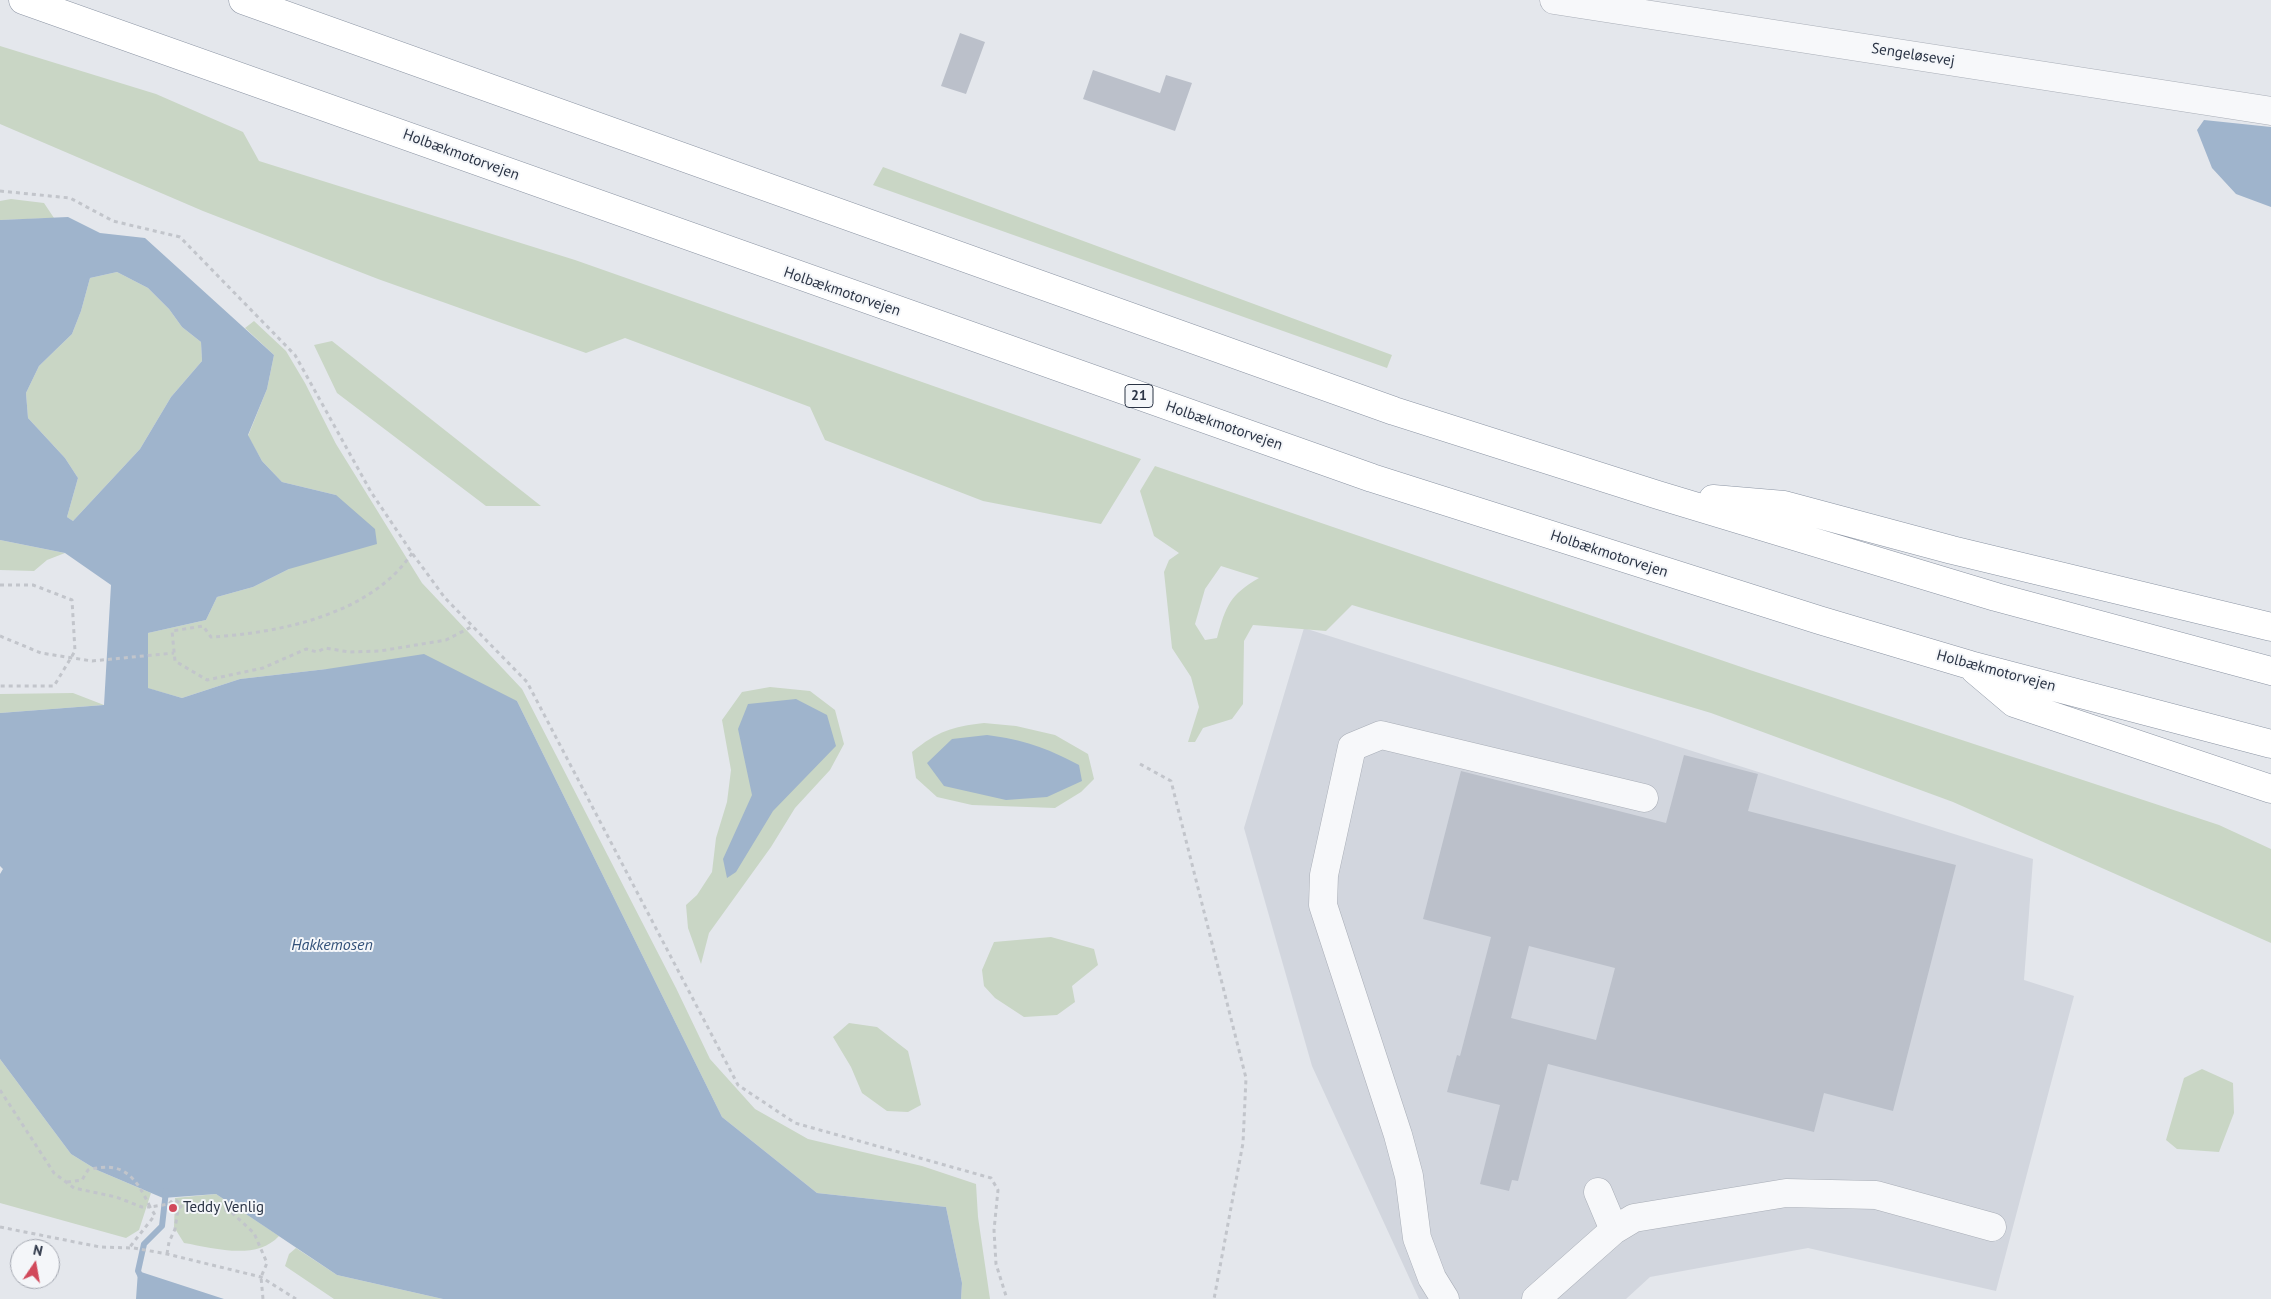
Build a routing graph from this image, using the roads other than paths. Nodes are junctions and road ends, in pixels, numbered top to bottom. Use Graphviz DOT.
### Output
graph roads {
  1 [pos="23,0"];
  2 [pos="243,0"];
  3 [pos="1554,0"];
  4 [pos="2271,111"];
  5 [pos="1658,495"];
  6 [pos="2271,627"];
  7 [pos="1970,665"];
  8 [pos="2271,670"];
  9 [pos="2271,744"];
  10 [pos="2271,789"];
  11 [pos="1644,798"];
  12 [pos="1598,1192"];
  13 [pos="1992,1227"];
  14 [pos="1614,1230"];
  15 [pos="1445,1299"];
  16 [pos="1536,1299"];
  1 -- 7 [label="highway, Holbækmotorvejen / 21"];
  2 -- 5 [label="highway"];
  3 -- 4 [label="street, Sengeløsevej"];
  5 -- 6 [label="highway"];
  5 -- 8 [label="highway"];
  7 -- 9 [label="highway, Holbækmotorvejen / 21"];
  7 -- 10 [label="highway"];
  11 -- 15 [label="street"];
  12 -- 14 [label="street"];
  13 -- 14 [label="street"];
  14 -- 16 [label="street"];
}
